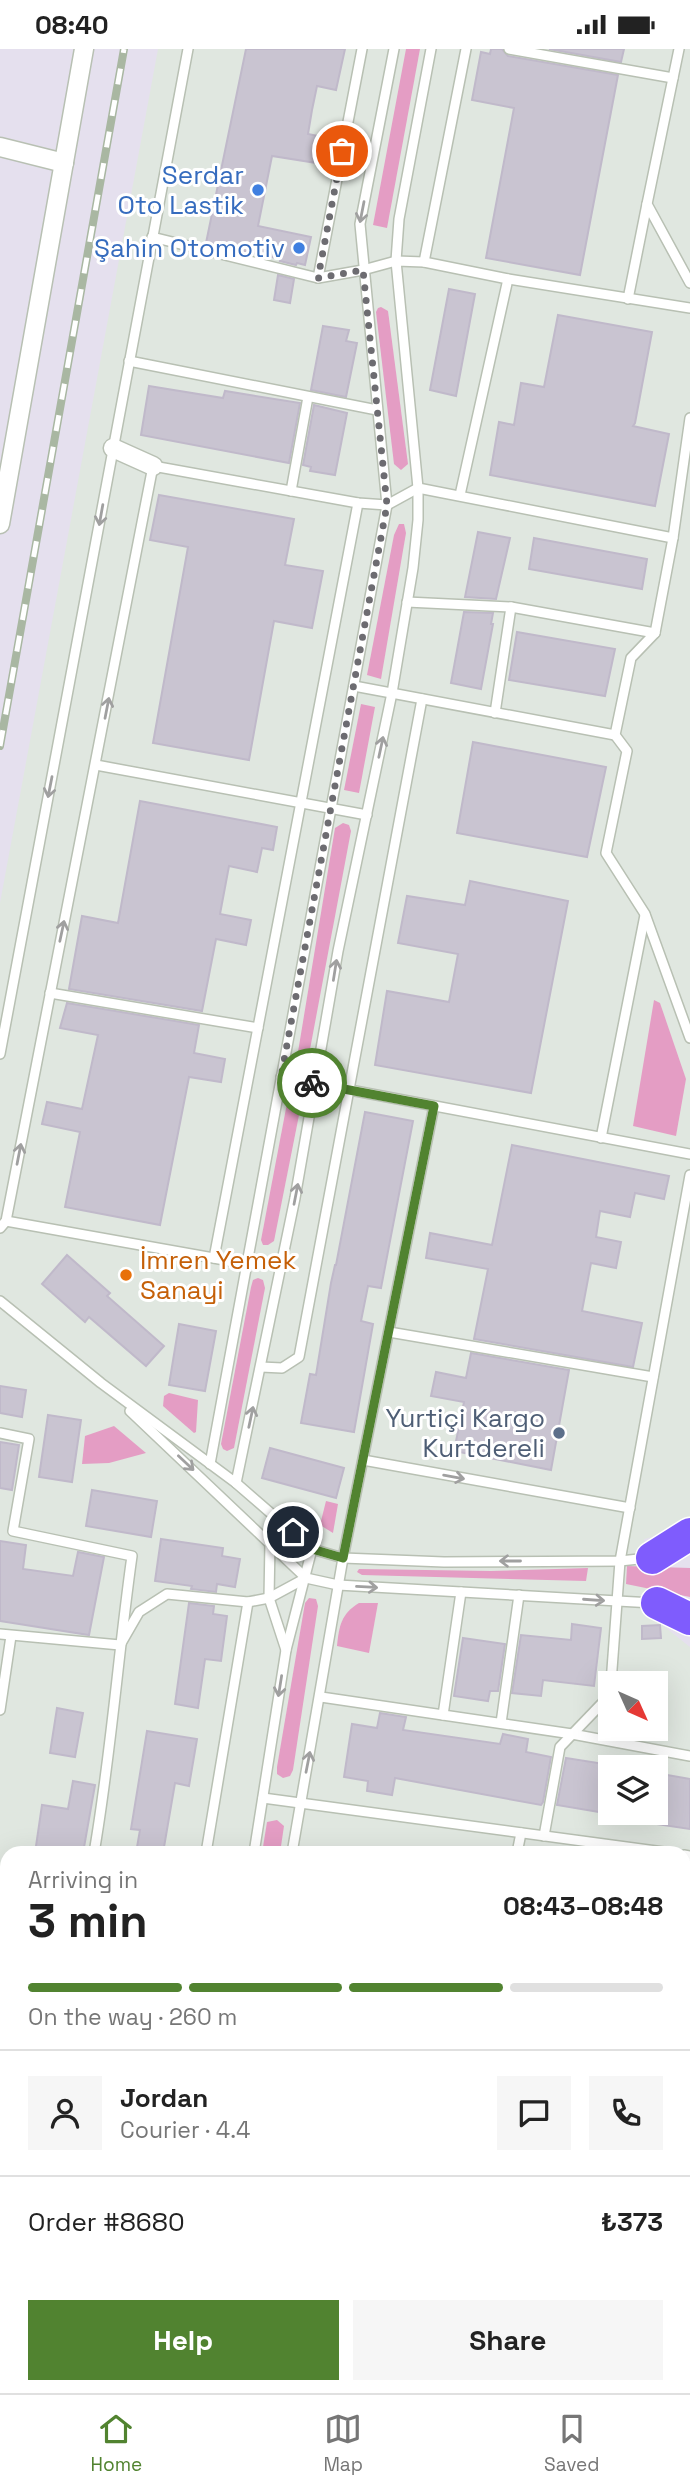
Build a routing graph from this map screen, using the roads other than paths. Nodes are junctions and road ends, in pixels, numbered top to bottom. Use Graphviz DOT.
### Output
graph roads {
  1 [pos="84,49"];
  2 [pos="188,49"];
  3 [pos="362,49"];
  4 [pos="394,49"];
  5 [pos="431,49"];
  6 [pos="466,49"];
  7 [pos="509,49"];
  8 [pos="679,49"];
  9 [pos="673,78"];
  10 [pos="0,147"];
  11 [pos="64,163"];
  12 [pos="647,204"];
  13 [pos="152,237"];
  14 [pos="396,261"];
  15 [pos="424,262"];
  16 [pos="363,270"];
  17 [pos="318,278"];
  18 [pos="508,279"];
  19 [pos="690,283"];
  20 [pos="628,299"];
  21 [pos="690,308"];
  22 [pos="129,361"];
  23 [pos="308,397"];
  24 [pos="377,410"];
  25 [pos="690,418"];
  26 [pos="113,448"];
  27 [pos="153,466"];
  28 [pos="418,488"];
  29 [pos="291,491"];
  30 [pos="460,495"];
  31 [pos="358,503"];
  32 [pos="387,505"];
  33 [pos="0,524"];
  34 [pos="673,538"];
  35 [pos="407,602"];
  36 [pos="511,607"];
  37 [pos="655,633"];
  38 [pos="354,686"];
  39 [pos="392,693"];
  40 [pos="422,699"];
  41 [pos="495,713"];
  42 [pos="615,735"];
  43 [pos="96,765"];
  44 [pos="301,803"];
  45 [pos="331,808"];
  46 [pos="367,815"];
  47 [pos="645,913"];
  48 [pos="50,993"];
  49 [pos="258,1028"];
  50 [pos="690,1038"];
  51 [pos="0,1054"];
  52 [pos="281,1077"];
  53 [pos="316,1084"];
  54 [pos="348,1090"];
  55 [pos="434,1106"];
  56 [pos="601,1138"];
  57 [pos="690,1154"];
  58 [pos="690,1175"];
  59 [pos="3,1225"];
  60 [pos="214,1258"];
  61 [pos="247,1264"];
  62 [pos="0,1301"];
  63 [pos="389,1332"];
  64 [pos="261,1367"];
  65 [pos="653,1377"];
  66 [pos="101,1383"];
  67 [pos="0,1433"];
  68 [pos="363,1460"];
  69 [pos="210,1464"];
  70 [pos="236,1483"];
  71 [pos="629,1509"];
  72 [pos="690,1534"];
  73 [pos="270,1542"];
  74 [pos="312,1549"];
  75 [pos="690,1554"];
  76 [pos="343,1558"];
  77 [pos="652,1558"];
  78 [pos="620,1561"];
  79 [pos="306,1578"];
  80 [pos="338,1585"];
  81 [pos="461,1592"];
  82 [pos="519,1595"];
  83 [pos="269,1598"];
  84 [pos="248,1602"];
  85 [pos="616,1602"];
  86 [pos="657,1603"];
  87 [pos="690,1611"];
  88 [pos="690,1619"];
  89 [pos="0,1635"];
  90 [pos="11,1636"];
  91 [pos="120,1645"];
  92 [pos="286,1650"];
  93 [pos="612,1671"];
  94 [pos="321,1697"];
  95 [pos="598,1707"];
  96 [pos="0,1710"];
  97 [pos="443,1715"];
  98 [pos="501,1723"];
  99 [pos="572,1734"];
  100 [pos="690,1756"];
  101 [pos="263,1798"];
  102 [pos="300,1803"];
  103 [pos="521,1833"];
  104 [pos="544,1836"];
  105 [pos="95,1846"];
  106 [pos="207,1846"];
  107 [pos="255,1846"];
  108 [pos="293,1846"];
  109 [pos="518,1846"];
  110 [pos="619,1846"];
  1 -- 11 [label="street"];
  2 -- 13 [label="lane"];
  3 -- 17 [label="lane"];
  4 -- 16 [label="lane, one-way"];
  5 -- 14 [label="lane"];
  6 -- 15 [label="lane"];
  7 -- 9 [label="lane"];
  8 -- 9 [label="lane"];
  9 -- 12 [label="lane"];
  10 -- 11 [label="street"];
  11 -- 33 [label="street"];
  12 -- 19 [label="lane"];
  12 -- 20 [label="lane"];
  13 -- 17 [label="lane"];
  13 -- 22 [label="lane"];
  14 -- 15 [label="lane"];
  14 -- 16 [label="lane"];
  14 -- 28 [label="lane"];
  15 -- 18 [label="lane"];
  16 -- 17 [label="lane"];
  16 -- 24 [label="lane"];
  18 -- 20 [label="lane"];
  18 -- 30 [label="lane"];
  20 -- 21 [label="lane"];
  22 -- 23 [label="lane"];
  22 -- 26 [label="lane"];
  23 -- 24 [label="lane"];
  23 -- 29 [label="lane"];
  24 -- 32 [label="lane"];
  25 -- 34 [label="lane"];
  26 -- 27 [label="street"];
  26 -- 51 [label="lane, one-way"];
  27 -- 29 [label="lane"];
  43 -- 27 [label="lane, one-way"];
  28 -- 30 [label="lane"];
  28 -- 32 [label="lane"];
  28 -- 35 [label="lane"];
  29 -- 31 [label="lane"];
  30 -- 34 [label="lane"];
  31 -- 32 [label="lane"];
  31 -- 44 [label="lane"];
  32 -- 38 [label="lane"];
  34 -- 37 [label="lane"];
  35 -- 36 [label="lane"];
  35 -- 39 [label="lane"];
  36 -- 37 [label="lane"];
  36 -- 41 [label="lane"];
  37 -- 42 [label="lane"];
  38 -- 39 [label="lane"];
  38 -- 45 [label="lane"];
  39 -- 40 [label="lane"];
  46 -- 39 [label="lane, one-way"];
  40 -- 41 [label="lane"];
  40 -- 54 [label="lane"];
  41 -- 42 [label="lane"];
  42 -- 47 [label="lane"];
  43 -- 44 [label="lane"];
  48 -- 43 [label="lane, one-way"];
  44 -- 45 [label="lane"];
  44 -- 49 [label="lane"];
  45 -- 46 [label="lane"];
  45 -- 52 [label="lane"];
  53 -- 46 [label="lane, one-way"];
  47 -- 50 [label="lane"];
  47 -- 56 [label="lane"];
  48 -- 49 [label="lane"];
  59 -- 48 [label="lane, one-way"];
  49 -- 60 [label="lane"];
  52 -- 53 [label="lane"];
  52 -- 61 [label="lane"];
  53 -- 54 [label="lane"];
  64 -- 53 [label="lane, one-way"];
  54 -- 55 [label="lane"];
  54 -- 64 [label="lane"];
  55 -- 56 [label="lane"];
  55 -- 63 [label="lane"];
  56 -- 57 [label="lane"];
  58 -- 65 [label="lane"];
  59 -- 60 [label="lane"];
  60 -- 61 [label="lane"];
  61 -- 69 [label="lane"];
  62 -- 66 [label="lane"];
  63 -- 65 [label="lane"];
  63 -- 68 [label="lane"];
  70 -- 64 [label="lane, one-way"];
  65 -- 71 [label="lane"];
  66 -- 69 [label="lane"];
  66 -- 73 [label="lane, one-way"];
  67 -- 91 [label="lane"];
  68 -- 71 [label="lane, one-way"];
  68 -- 76 [label="lane"];
  69 -- 70 [label="lane"];
  70 -- 74 [label="lane"];
  71 -- 78 [label="lane"];
  72 -- 77 [label="highway"];
  73 -- 79 [label="lane"];
  73 -- 83 [label="lane"];
  74 -- 76 [label="lane"];
  74 -- 79 [label="lane"];
  75 -- 77 [label="highway"];
  78 -- 76 [label="lane, one-way"];
  76 -- 80 [label="lane"];
  77 -- 78 [label="lane"];
  78 -- 85 [label="lane"];
  79 -- 80 [label="lane"];
  79 -- 83 [label="lane"];
  79 -- 92 [label="lane"];
  80 -- 81 [label="lane, one-way"];
  80 -- 94 [label="lane"];
  81 -- 82 [label="lane"];
  81 -- 97 [label="lane"];
  82 -- 85 [label="lane, one-way"];
  82 -- 98 [label="lane"];
  83 -- 84 [label="lane"];
  83 -- 92 [label="lane"];
  84 -- 91 [label="lane"];
  84 -- 106 [label="lane"];
  85 -- 86 [label="lane"];
  85 -- 93 [label="lane"];
  86 -- 87 [label="highway"];
  86 -- 88 [label="highway"];
  89 -- 90 [label="lane"];
  90 -- 91 [label="lane"];
  90 -- 96 [label="lane"];
  91 -- 105 [label="lane"];
  92 -- 101 [label="lane, one-way"];
  94 -- 97 [label="lane"];
  102 -- 94 [label="lane, one-way"];
  95 -- 99 [label="lane"];
  97 -- 98 [label="lane"];
  98 -- 99 [label="lane"];
  99 -- 100 [label="lane"];
  99 -- 104 [label="lane"];
  101 -- 102 [label="lane"];
  101 -- 107 [label="lane"];
  102 -- 103 [label="lane"];
  102 -- 108 [label="lane"];
  103 -- 104 [label="lane"];
  103 -- 109 [label="lane"];
  104 -- 110 [label="lane"];
}
